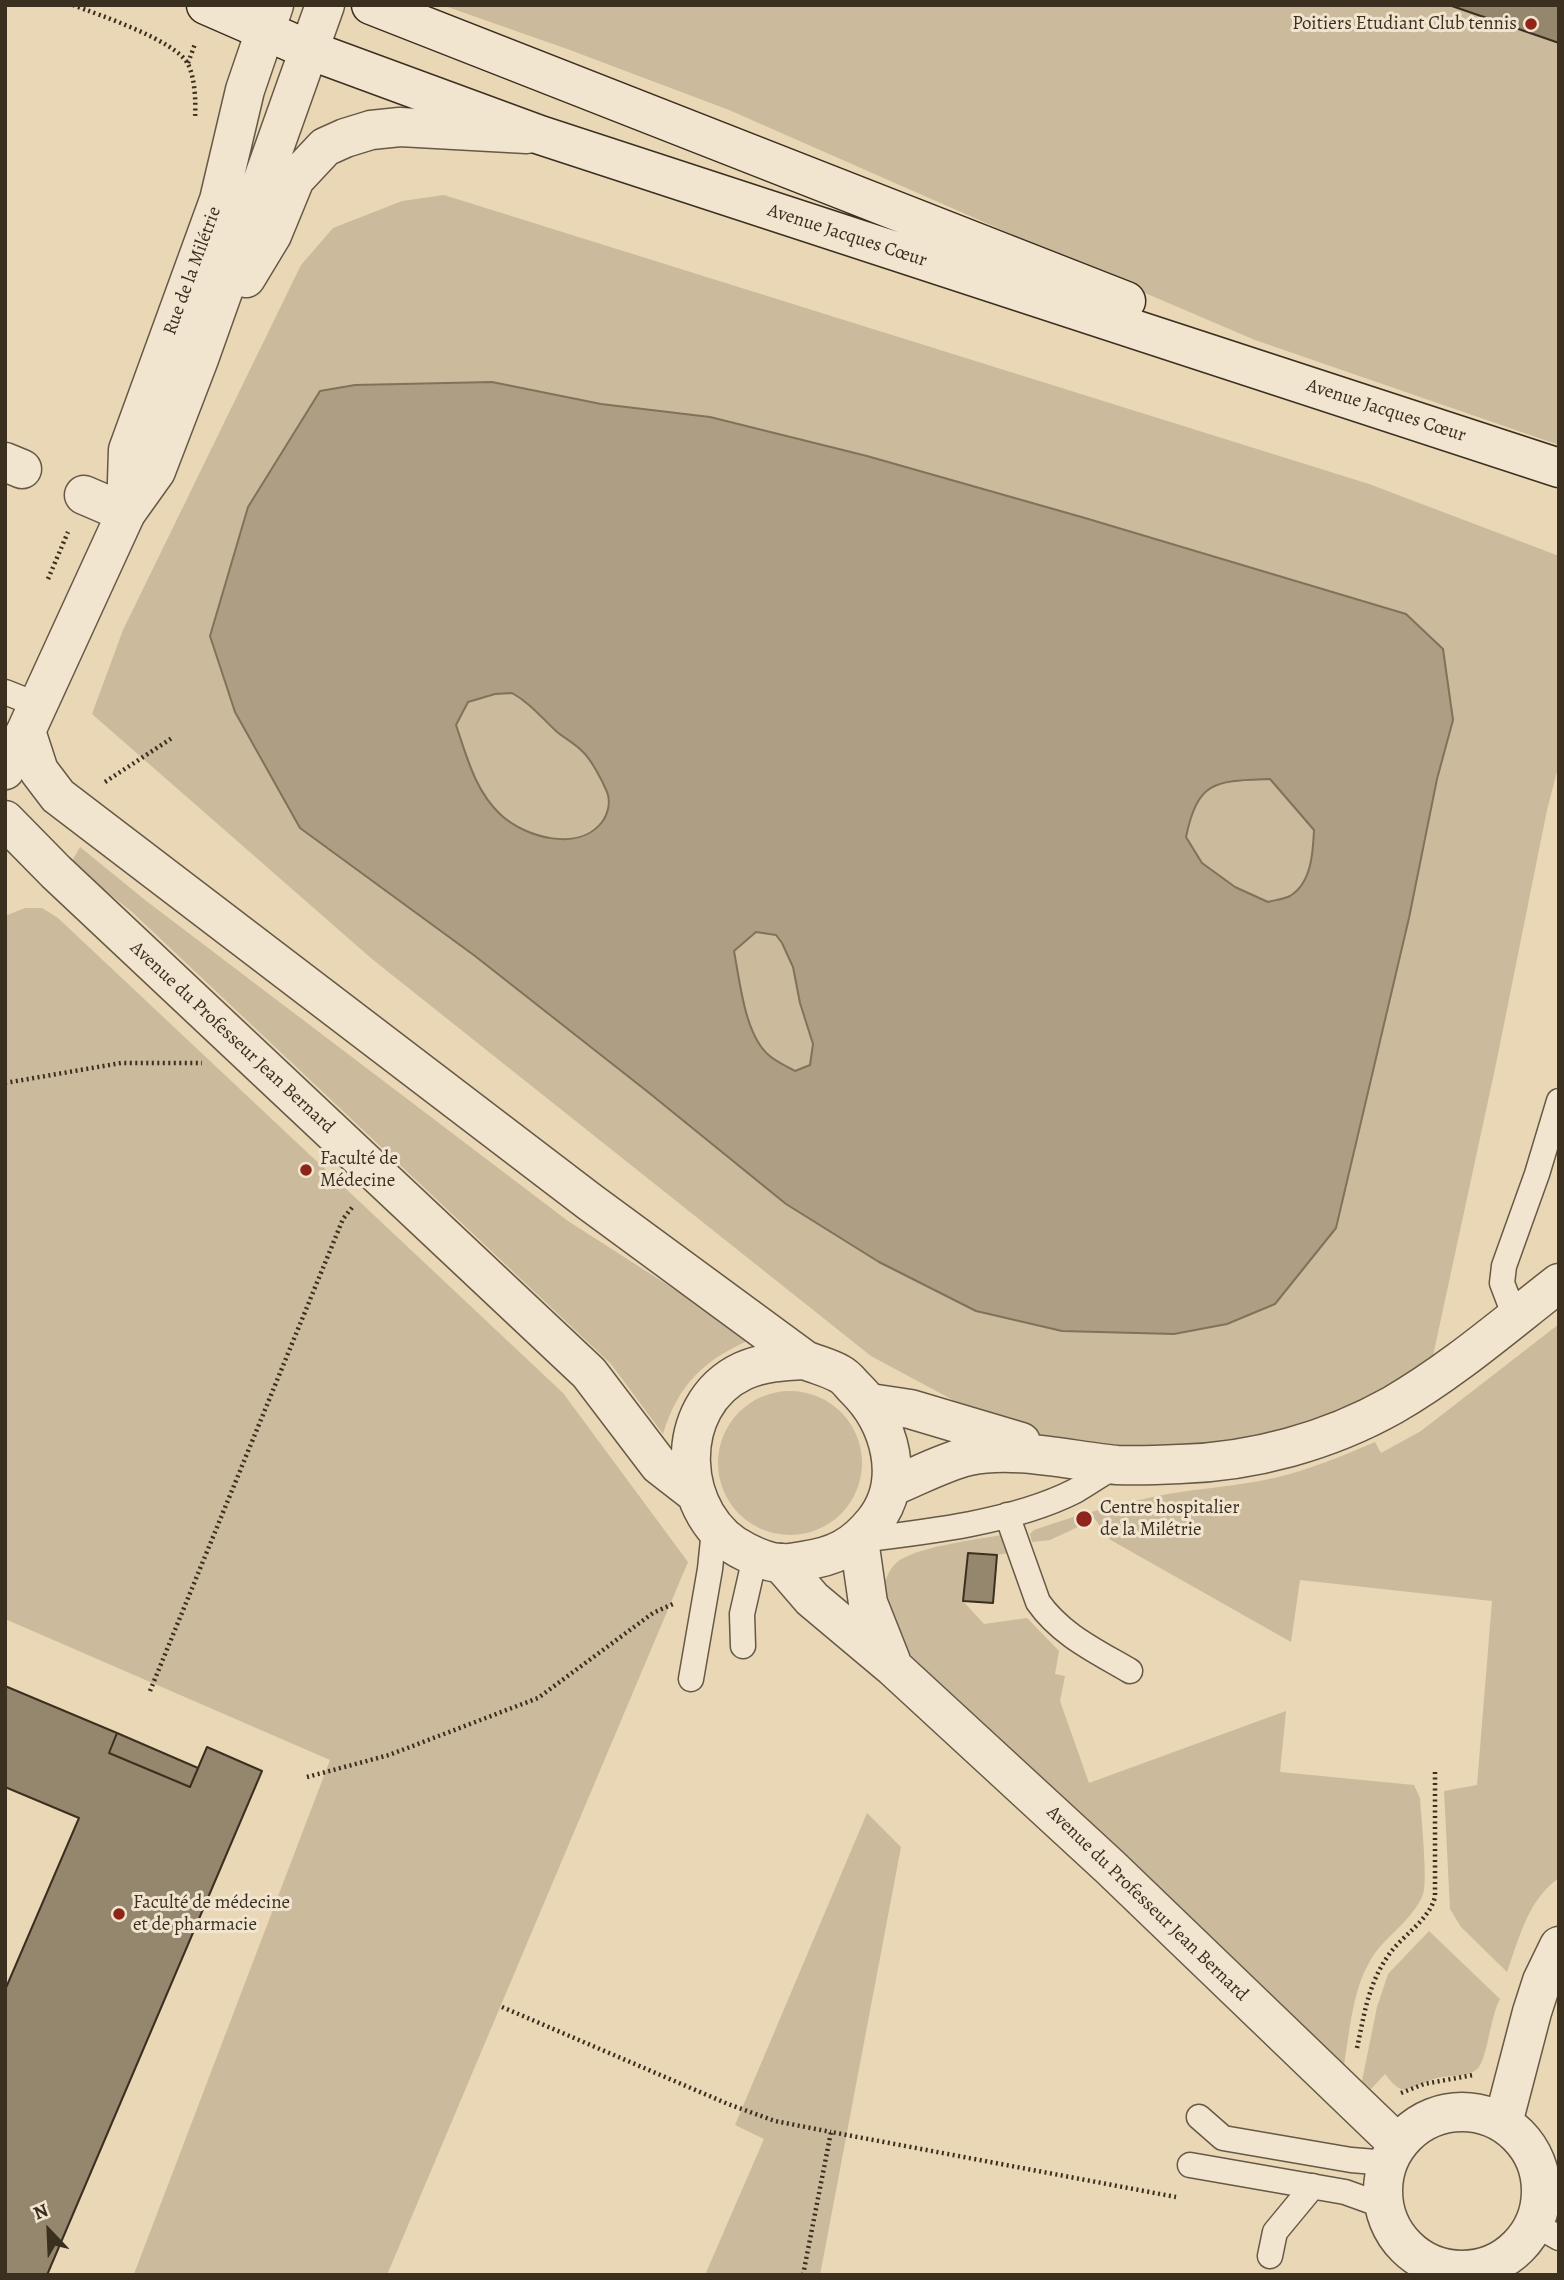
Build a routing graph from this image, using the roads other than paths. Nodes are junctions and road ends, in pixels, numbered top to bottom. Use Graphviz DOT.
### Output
graph roads {
  1 [pos="206,5"];
  2 [pos="325,5"];
  3 [pos="371,5"];
  4 [pos="270,17"];
  5 [pos="309,50"];
  6 [pos="540,135"];
  7 [pos="199,359"];
  8 [pos="1496,447"];
  9 [pos="1559,468"];
  10 [pos="84,495"];
  11 [pos="126,513"];
  12 [pos="23,709"];
  13 [pos="5,770"];
  14 [pos="5,801"];
  15 [pos="5,820"];
  16 [pos="281,967"];
  17 [pos="1559,1101"];
  18 [pos="1548,1171"];
  19 [pos="1559,1283"];
  20 [pos="1515,1317"];
  21 [pos="805,1360"];
  22 [pos="870,1403"];
  23 [pos="1080,1459"];
  24 [pos="1117,1465"];
  25 [pos="891,1487"];
  26 [pos="695,1493"];
  27 [pos="1007,1515"];
  28 [pos="715,1530"];
  29 [pos="859,1540"];
  30 [pos="768,1560"];
  31 [pos="743,1646"];
  32 [pos="893,1667"];
  33 [pos="1130,1671"];
  34 [pos="691,1679"];
  35 [pos="1559,1946"];
  36 [pos="1199,2117"];
  37 [pos="1503,2123"];
  38 [pos="1393,2153"];
  39 [pos="1190,2165"];
  40 [pos="1313,2186"];
  41 [pos="1384,2206"];
  42 [pos="1547,2231"];
  43 [pos="1270,2256"];
  44 [pos="1472,2273"];
  1 -- 4 [label="street, Avenue Jacques Cœur"];
  2 -- 5 [label="street, Rue de la Milétrie"];
  3 -- 8 [label="street, Avenue Jacques Cœur"];
  4 -- 5 [label="street, Avenue Jacques Cœur"];
  4 -- 11 [label="street, Rue de la Milétrie"];
  5 -- 6 [label="street, Avenue Jacques Cœur"];
  5 -- 7 [label="street, Rue de la Milétrie"];
  6 -- 7 [label="street"];
  6 -- 8 [label="street, Avenue Jacques Cœur"];
  7 -- 11 [label="street, Rue de la Milétrie"];
  8 -- 9 [label="street, Avenue Jacques Cœur"];
  10 -- 11 [label="street"];
  11 -- 12 [label="street, Rue de la Milétrie"];
  12 -- 13 [label="street, Rue de la Milétrie"];
  12 -- 16 [label="street, Avenue du Professeur Jean Bernard"];
  14 -- 16 [label="street, Avenue du Professeur Jean Bernard"];
  15 -- 26 [label="street, Avenue du Professeur Jean Bernard"];
  16 -- 21 [label="street, Avenue du Professeur Jean Bernard"];
  17 -- 18 [label="lane"];
  18 -- 20 [label="lane"];
  19 -- 20 [label="street"];
  20 -- 24 [label="street"];
  21 -- 22 [label="street, Avenue du Professeur Jean Bernard"];
  21 -- 26 [label="street, Avenue du Professeur Jean Bernard"];
  22 -- 23 [label="street"];
  22 -- 25 [label="street, Avenue du Professeur Jean Bernard"];
  23 -- 24 [label="street"];
  23 -- 25 [label="street"];
  24 -- 27 [label="lane"];
  25 -- 29 [label="street, Avenue du Professeur Jean Bernard"];
  26 -- 28 [label="street, Avenue du Professeur Jean Bernard"];
  27 -- 29 [label="lane"];
  27 -- 33 [label="lane"];
  28 -- 30 [label="street, Avenue du Professeur Jean Bernard"];
  28 -- 34 [label="lane"];
  29 -- 30 [label="street, Avenue du Professeur Jean Bernard"];
  29 -- 32 [label="street, Avenue du Professeur Jean Bernard"];
  30 -- 31 [label="lane"];
  30 -- 32 [label="street, Avenue du Professeur Jean Bernard"];
  32 -- 38 [label="street, Avenue du Professeur Jean Bernard"];
  35 -- 37 [label="street"];
  36 -- 38 [label="lane"];
  37 -- 38 [label="street"];
  37 -- 42 [label="street"];
  38 -- 41 [label="street"];
  39 -- 40 [label="lane"];
  40 -- 41 [label="lane"];
  40 -- 43 [label="lane"];
  41 -- 44 [label="street"];
  42 -- 44 [label="street"];
}
